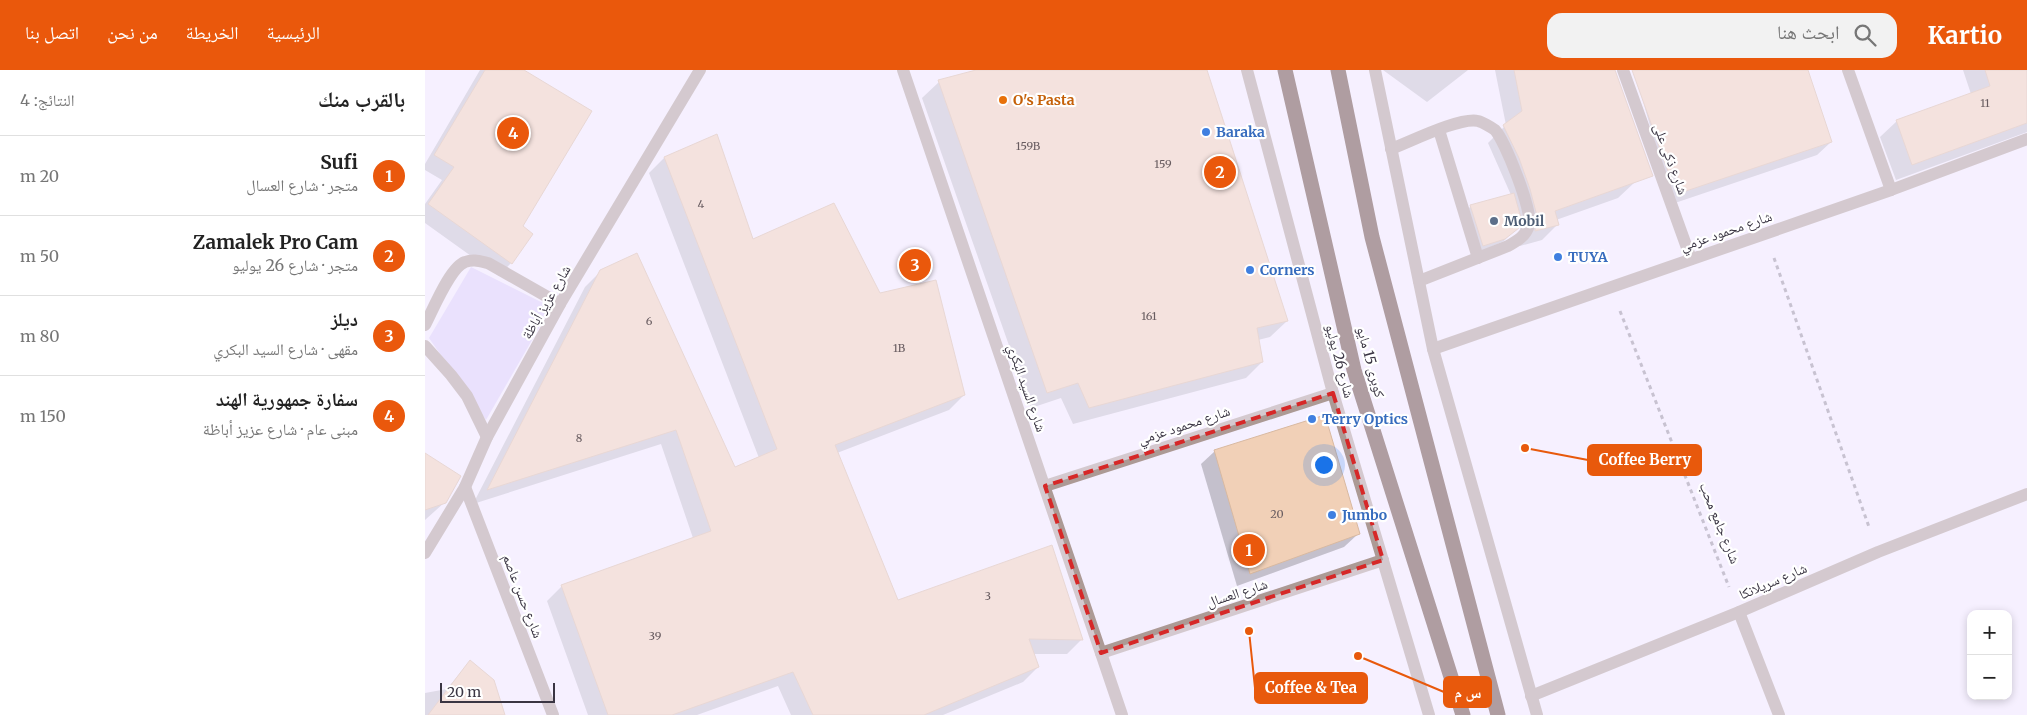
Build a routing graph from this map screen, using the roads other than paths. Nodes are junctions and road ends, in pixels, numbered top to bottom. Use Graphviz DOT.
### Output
graph roads {
  1 [pos="700,70"];
  2 [pos="1247,70"];
  3 [pos="1285,70"];
  4 [pos="1338,70"];
  5 [pos="1375,70"];
  6 [pos="1623,70"];
  7 [pos="1848,70"];
  8 [pos="906,71"];
  9 [pos="1439,130"];
  10 [pos="2027,139"];
  11 [pos="1391,149"];
  12 [pos="1891,190"];
  13 [pos="1478,258"];
  14 [pos="1691,259"];
  15 [pos="1419,281"];
  16 [pos="560,304"];
  17 [pos="425,325"];
  18 [pos="425,346"];
  19 [pos="1433,349"];
  20 [pos="1333,393"];
  21 [pos="487,437"];
  22 [pos="1045,486"];
  23 [pos="465,487"];
  24 [pos="2027,494"];
  25 [pos="425,553"];
  26 [pos="1383,560"];
  27 [pos="1739,612"];
  28 [pos="1101,653"];
  29 [pos="1531,696"];
  30 [pos="553,715"];
  31 [pos="1123,715"];
  32 [pos="1429,715"];
  33 [pos="1463,715"];
  34 [pos="1499,715"];
  35 [pos="1537,715"];
  36 [pos="1779,715"];
  1 -- 16 [label="street, شارع عزيز أباظة"];
  2 -- 20 [label="street, شارع 26 يوليو"];
  3 -- 33 [label="highway, كوبرى 15 مايو"];
  4 -- 34 [label="highway"];
  5 -- 11 [label="street"];
  6 -- 14 [label="street, شارع ذكى على"];
  7 -- 12 [label="street"];
  8 -- 22 [label="street, شارع السيد البكري"];
  9 -- 11 [label="street"];
  9 -- 13 [label="street"];
  9 -- 13 [label="street"];
  10 -- 12 [label="street, شارع محمود عزمي"];
  11 -- 15 [label="street"];
  12 -- 14 [label="street, شارع محمود عزمي"];
  13 -- 15 [label="street"];
  14 -- 19 [label="street, شارع محمود عزمي"];
  15 -- 19 [label="street"];
  16 -- 17 [label="street"];
  16 -- 21 [label="street, شارع عزيز أباظة"];
  18 -- 21 [label="street"];
  19 -- 29 [label="street"];
  20 -- 22 [label="street, شارع محمود عزمي"];
  20 -- 26 [label="street, شارع 26 يوليو"];
  21 -- 23 [label="street, شارع عزيز أباظة"];
  22 -- 28 [label="street, شارع السيد البكري"];
  23 -- 25 [label="street, شارع عزيز أباظة"];
  23 -- 30 [label="street, شارع حسن عاصم"];
  24 -- 27 [label="street, شارع سريلانكا"];
  26 -- 28 [label="street, شارع العسال"];
  26 -- 32 [label="street, شارع 26 يوليو"];
  27 -- 29 [label="street, شارع سريلانكا"];
  27 -- 36 [label="street"];
  28 -- 31 [label="street, شارع السيد البكري"];
  29 -- 35 [label="street"];
}
